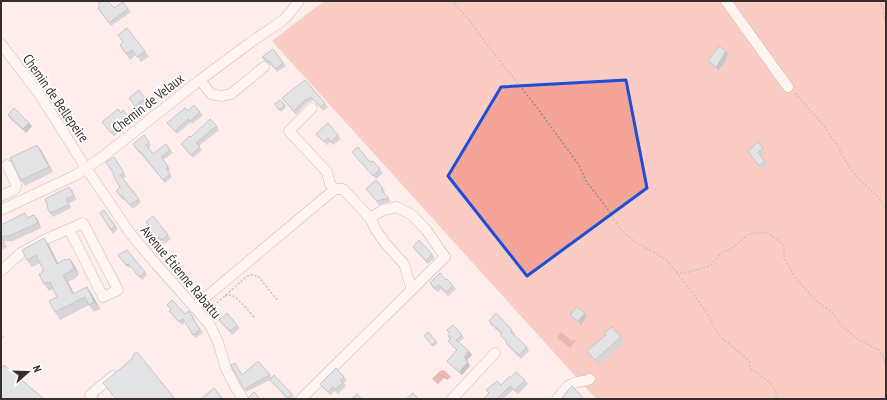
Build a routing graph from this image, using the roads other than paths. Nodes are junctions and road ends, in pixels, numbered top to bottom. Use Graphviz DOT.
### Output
graph roads {
  1 [pos="300,1"];
  2 [pos="726,1"];
  3 [pos="1,44"];
  4 [pos="264,67"];
  5 [pos="200,80"];
  6 [pos="788,87"];
  7 [pos="312,108"];
  8 [pos="7,165"];
  9 [pos="86,168"];
  10 [pos="335,189"];
  11 [pos="1,196"];
  12 [pos="1,210"];
  13 [pos="370,218"];
  14 [pos="69,229"];
  15 [pos="1,271"];
  16 [pos="412,290"];
  17 [pos="194,307"];
  18 [pos="495,353"];
  19 [pos="120,370"];
  20 [pos="590,379"];
  21 [pos="93,399"];
  22 [pos="243,399"];
  23 [pos="301,399"];
  24 [pos="452,399"];
  25 [pos="557,399"];
  1 -- 5 [label="street, Chemin de Velaux"];
  2 -- 6 [label="street"];
  3 -- 9 [label="street, Chemin de Bellepeire"];
  4 -- 5 [label="street"];
  5 -- 9 [label="street, Chemin de Velaux"];
  7 -- 10 [label="street"];
  8 -- 11 [label="street"];
  9 -- 12 [label="street, Chemin de Velaux"];
  9 -- 17 [label="street, Avenue Étienne Rabattu"];
  10 -- 13 [label="street"];
  10 -- 17 [label="street"];
  13 -- 16 [label="street"];
  13 -- 16 [label="street"];
  14 -- 14 [label="street"];
  14 -- 15 [label="street"];
  16 -- 23 [label="street"];
  17 -- 22 [label="street, Avenue Étienne Rabattu"];
  18 -- 24 [label="street"];
  19 -- 21 [label="street"];
  20 -- 25 [label="street"];
}
